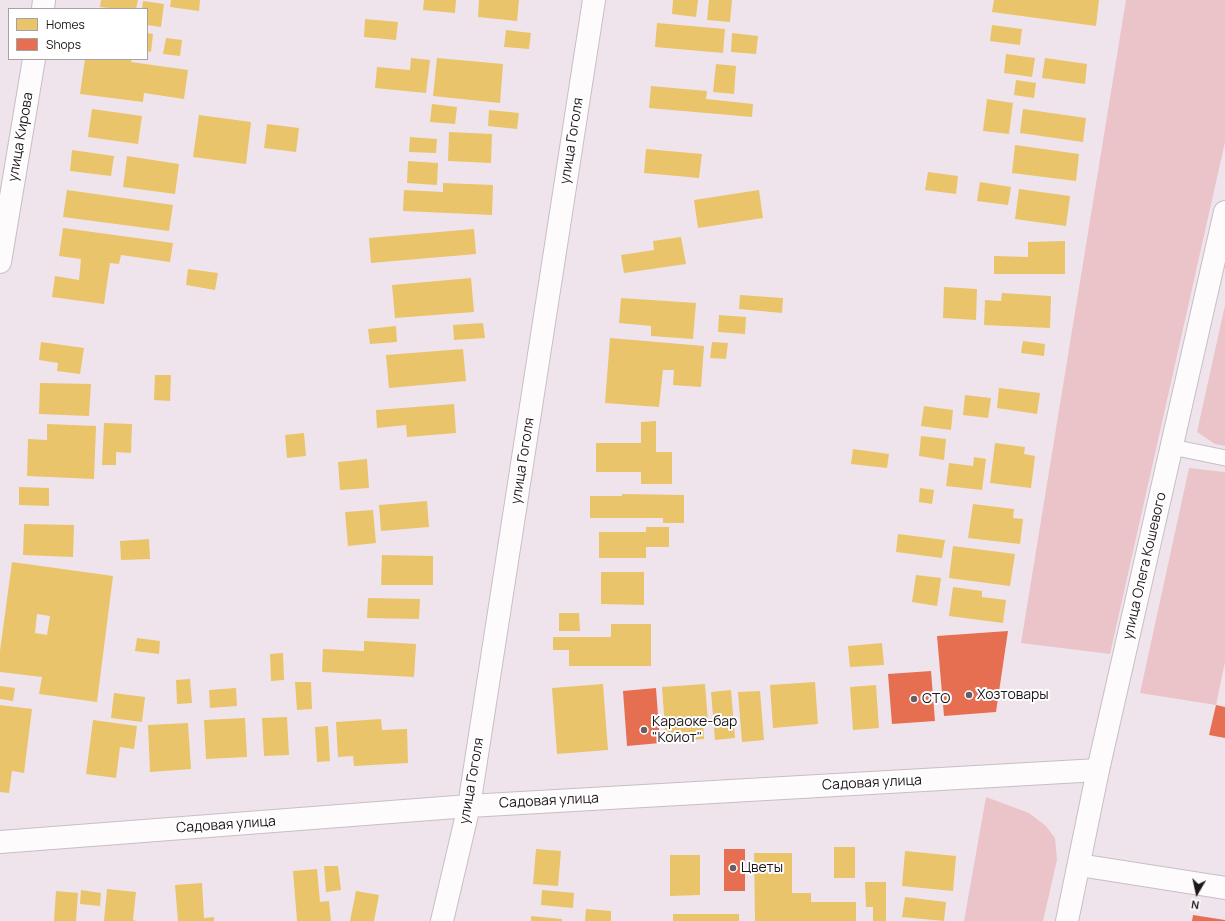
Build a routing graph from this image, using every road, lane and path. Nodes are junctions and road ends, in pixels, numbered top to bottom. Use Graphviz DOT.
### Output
graph roads {
  1 [pos="594,0"];
  2 [pos="34,60"];
  3 [pos="1225,212"];
  4 [pos="0,262"];
  5 [pos="1172,447"];
  6 [pos="1225,458"];
  7 [pos="1098,770"];
  8 [pos="469,806"];
  9 [pos="0,842"];
  10 [pos="1079,865"];
  11 [pos="1225,888"];
  12 [pos="442,921"];
  13 [pos="1067,921"];
  1 -- 8 [label="street, улица Гоголя"];
  2 -- 4 [label="street, улица Кирова"];
  3 -- 5 [label="street, улица Олега Кошевого"];
  5 -- 6 [label="lane"];
  5 -- 7 [label="street, улица Олега Кошевого"];
  7 -- 8 [label="street, Садовая улица"];
  7 -- 10 [label="street, улица Олега Кошевого"];
  8 -- 9 [label="street, Садовая улица"];
  8 -- 12 [label="street, улица Гоголя"];
  10 -- 11 [label="street"];
  10 -- 13 [label="street, улица Олега Кошевого"];
}
